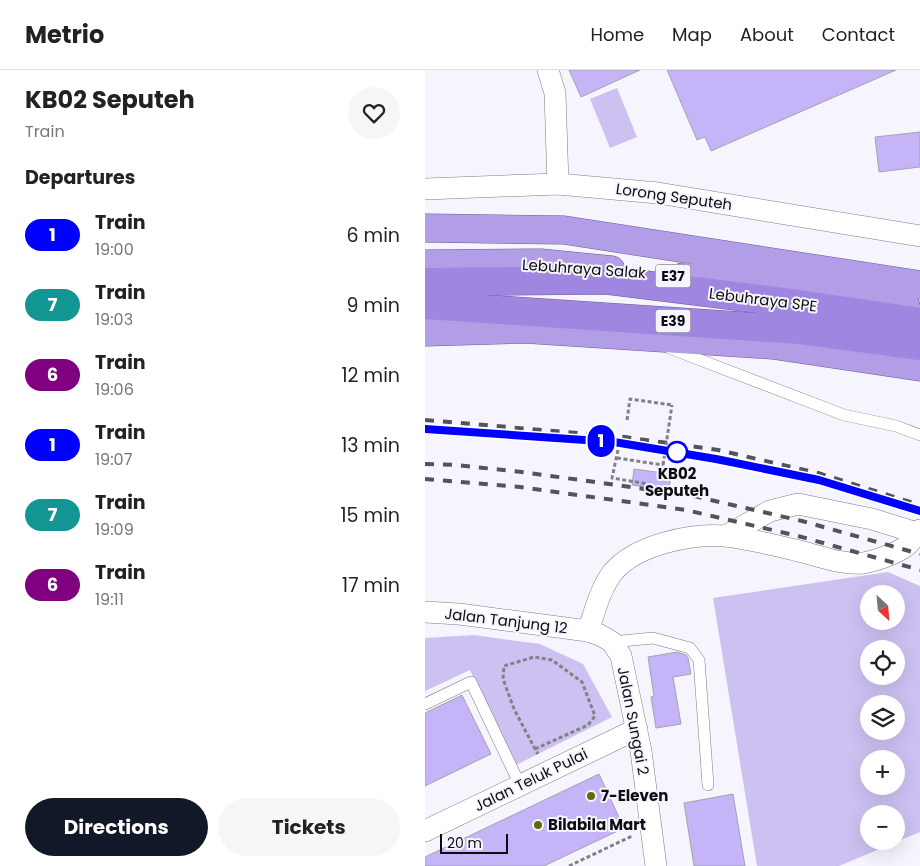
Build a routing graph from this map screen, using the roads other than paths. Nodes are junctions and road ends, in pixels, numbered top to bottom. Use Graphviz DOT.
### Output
graph roads {
  1 [pos="548,70"];
  2 [pos="557,184"];
  3 [pos="425,190"];
  4 [pos="425,228"];
  5 [pos="920,236"];
  6 [pos="425,264"];
  7 [pos="425,282"];
  8 [pos="920,285"];
  9 [pos="425,305"];
  10 [pos="920,309"];
  11 [pos="920,322"];
  12 [pos="425,332"];
  13 [pos="639,336"];
  14 [pos="920,346"];
  15 [pos="920,369"];
  16 [pos="920,435"];
  17 [pos="919,531"];
  18 [pos="726,536"];
  19 [pos="425,612"];
  20 [pos="588,631"];
  21 [pos="613,642"];
  22 [pos="425,704"];
  23 [pos="637,729"];
  24 [pos="520,785"];
  25 [pos="707,785"];
  26 [pos="425,831"];
  27 [pos="656,866"];
  1 -- 2 [label="street"];
  2 -- 3 [label="street, Lorong Seputeh"];
  2 -- 5 [label="street, Lorong Seputeh"];
  4 -- 8 [label="highway"];
  6 -- 10 [label="highway, Lebuhraya Salak / E37"];
  7 -- 11 [label="highway, Lebuhraya SPE / E39"];
  9 -- 14 [label="highway, Lebuhraya SPE / E39"];
  12 -- 13 [label="highway"];
  13 -- 15 [label="highway"];
  13 -- 16 [label="lane"];
  17 -- 18 [label="street"];
  17 -- 18 [label="street"];
  18 -- 20 [label="street"];
  19 -- 20 [label="street, Jalan Tanjung 12"];
  20 -- 21 [label="street"];
  21 -- 23 [label="street, Jalan Sungai 2"];
  21 -- 25 [label="lane"];
  22 -- 24 [label="lane"];
  23 -- 24 [label="street, Jalan Teluk Pulai"];
  23 -- 27 [label="street, Jalan Sungai 2"];
  24 -- 26 [label="street, Jalan Teluk Pulai"];
}
